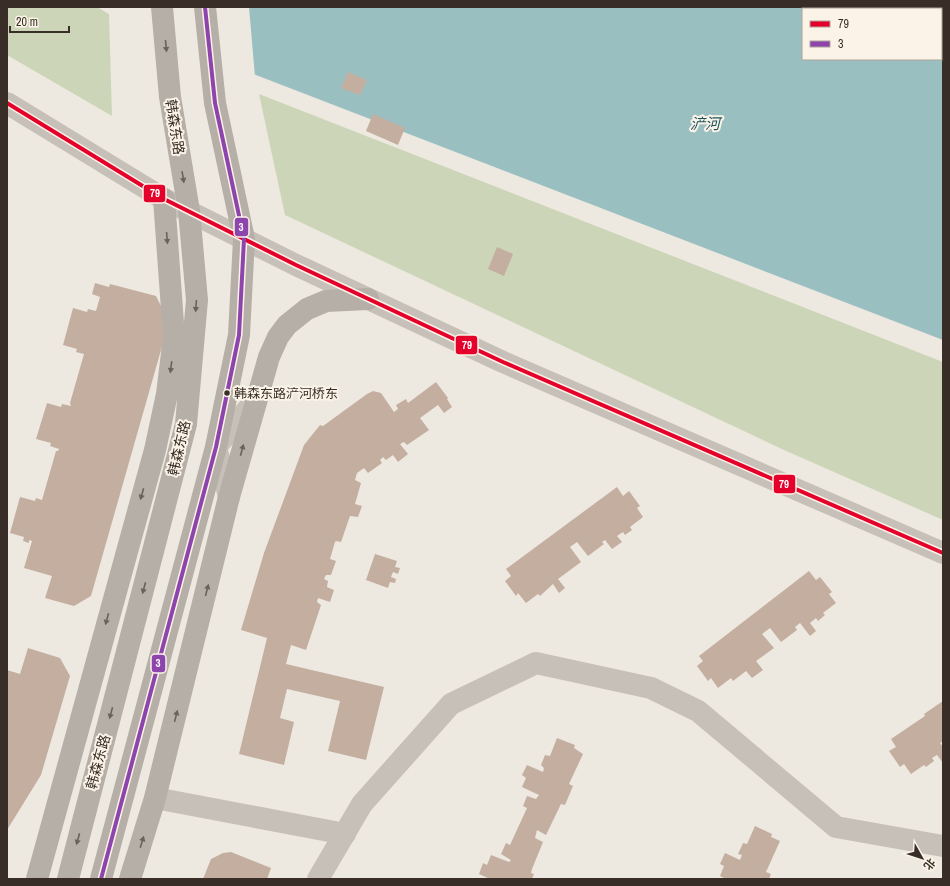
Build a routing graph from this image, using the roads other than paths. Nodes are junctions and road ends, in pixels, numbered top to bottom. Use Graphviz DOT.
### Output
graph roads {
  1 [pos="162,7"];
  2 [pos="205,7"];
  3 [pos="7,103"];
  4 [pos="164,199"];
  5 [pos="189,211"];
  6 [pos="244,239"];
  7 [pos="368,299"];
  8 [pos="256,398"];
  9 [pos="216,447"];
  10 [pos="229,497"];
  11 [pos="943,553"];
  12 [pos="156,798"];
  13 [pos="345,834"];
  14 [pos="943,846"];
  15 [pos="37,879"];
  16 [pos="68,879"];
  17 [pos="101,879"];
  18 [pos="130,879"];
  19 [pos="318,879"];
  1 -- 5 [label="main road, 韩森东路, one-way"];
  2 -- 6 [label="main road"];
  3 -- 4 [label="street"];
  4 -- 5 [label="street"];
  4 -- 15 [label="main road, one-way"];
  5 -- 6 [label="street"];
  5 -- 16 [label="main road, 韩森东路, one-way"];
  6 -- 7 [label="street"];
  6 -- 9 [label="main road"];
  7 -- 8 [label="main road"];
  7 -- 11 [label="street"];
  8 -- 9 [label="street"];
  10 -- 8 [label="main road, one-way"];
  9 -- 10 [label="street"];
  9 -- 17 [label="main road"];
  12 -- 10 [label="main road, one-way"];
  12 -- 13 [label="street"];
  18 -- 12 [label="main road, one-way"];
  13 -- 14 [label="street"];
  13 -- 19 [label="street"];
}
